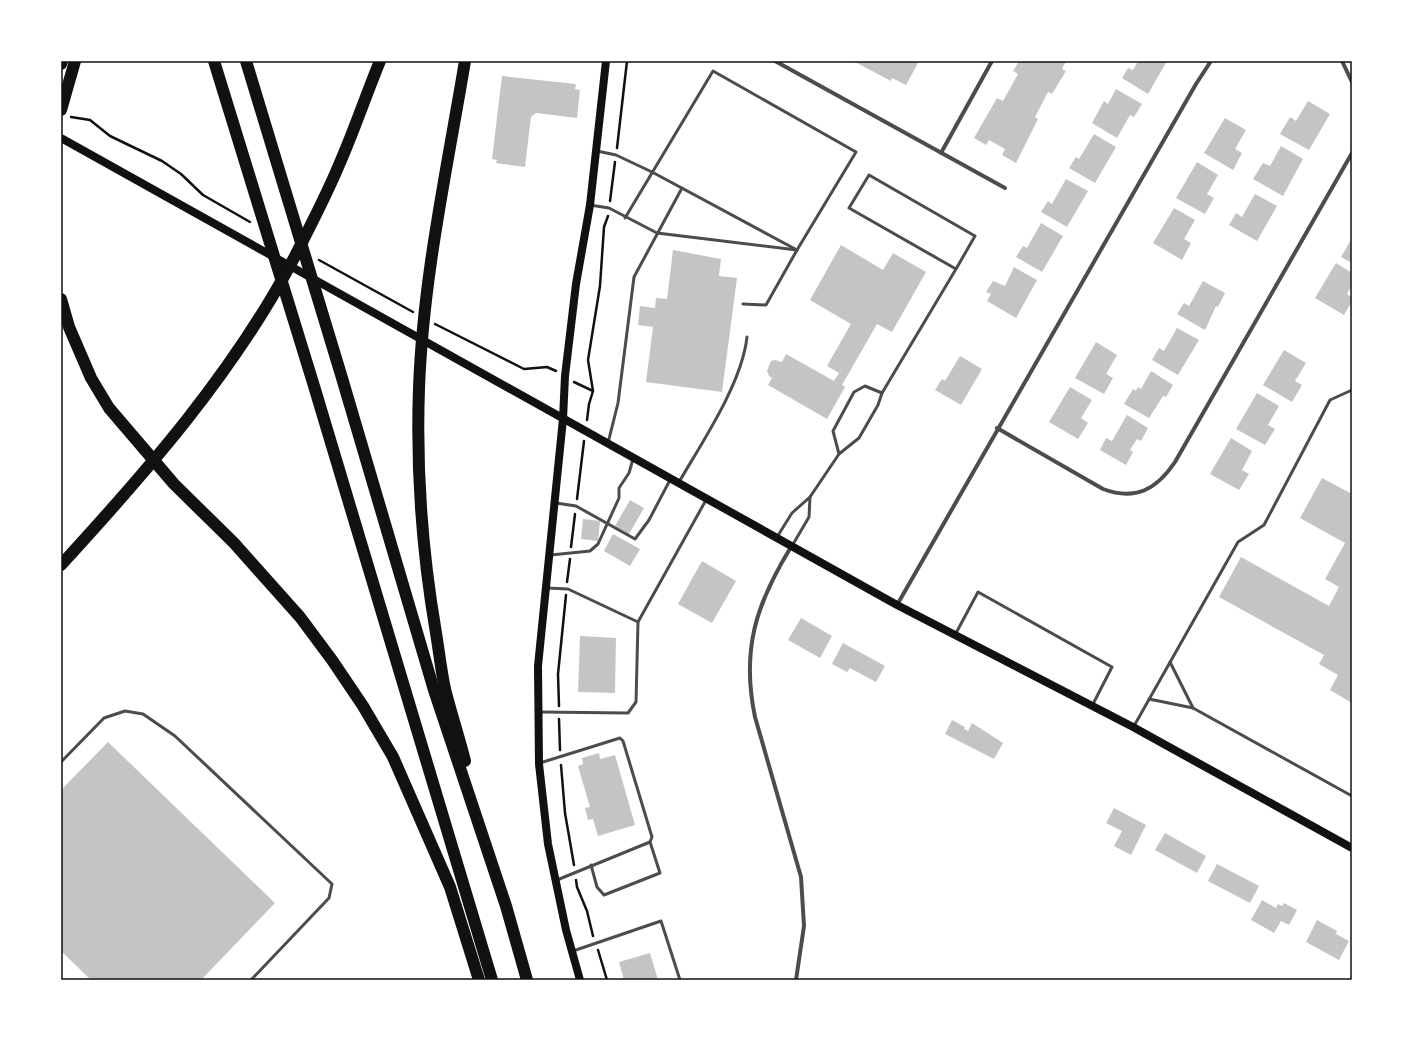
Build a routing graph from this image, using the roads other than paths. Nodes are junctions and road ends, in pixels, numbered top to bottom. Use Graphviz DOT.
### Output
graph roads {
  1 [pos="62,61"];
  2 [pos="75,61"];
  3 [pos="214,61"];
  4 [pos="246,61"];
  5 [pos="375,61"];
  6 [pos="380,61"];
  7 [pos="465,61"];
  8 [pos="606,61"];
  9 [pos="775,61"];
  10 [pos="992,61"];
  11 [pos="1211,61"];
  12 [pos="1342,61"];
  13 [pos="61,64"];
  14 [pos="374,76"];
  15 [pos="1352,82"];
  16 [pos="65,113"];
  17 [pos="61,138"];
  18 [pos="596,151"];
  19 [pos="941,153"];
  20 [pos="1352,153"];
  21 [pos="652,172"];
  22 [pos="682,188"];
  23 [pos="1005,188"];
  24 [pos="590,204"];
  25 [pos="625,218"];
  26 [pos="657,233"];
  27 [pos="798,250"];
  28 [pos="956,269"];
  29 [pos="61,299"];
  30 [pos="743,304"];
  31 [pos="748,337"];
  32 [pos="1352,390"];
  33 [pos="882,393"];
  34 [pos="563,419"];
  35 [pos="997,428"];
  36 [pos="608,445"];
  37 [pos="839,454"];
  38 [pos="634,459"];
  39 [pos="674,482"];
  40 [pos="810,497"];
  41 [pos="706,500"];
  42 [pos="554,503"];
  43 [pos="607,524"];
  44 [pos="776,539"];
  45 [pos="791,547"];
  46 [pos="549,556"];
  47 [pos="61,565"];
  48 [pos="545,588"];
  49 [pos="896,605"];
  50 [pos="638,622"];
  51 [pos="954,636"];
  52 [pos="1170,662"];
  53 [pos="1149,698"];
  54 [pos="1092,706"];
  55 [pos="1193,708"];
  56 [pos="537,712"];
  57 [pos="1133,727"];
  58 [pos="61,762"];
  59 [pos="539,764"];
  60 [pos="1352,796"];
  61 [pos="650,842"];
  62 [pos="1352,848"];
  63 [pos="591,865"];
  64 [pos="555,881"];
  65 [pos="506,906"];
  66 [pos="572,951"];
  67 [pos="251,980"];
  68 [pos="479,980"];
  69 [pos="492,980"];
  70 [pos="527,980"];
  71 [pos="580,980"];
  72 [pos="680,980"];
  73 [pos="796,980"];
  1 -- 13 [label="highway"];
  2 -- 16 [label="highway"];
  3 -- 69 [label="highway"];
  4 -- 65 [label="highway"];
  5 -- 14 [label="highway"];
  6 -- 14 [label="highway"];
  7 -- 65 [label="highway"];
  8 -- 18 [label="main road"];
  9 -- 19 [label="street"];
  10 -- 19 [label="street"];
  11 -- 35 [label="street"];
  12 -- 15 [label="street"];
  14 -- 47 [label="highway"];
  17 -- 34 [label="main road"];
  18 -- 21 [label="lane"];
  18 -- 24 [label="main road"];
  19 -- 23 [label="street"];
  20 -- 35 [label="street"];
  21 -- 22 [label="lane"];
  21 -- 25 [label="lane"];
  21 -- 27 [label="lane"];
  22 -- 26 [label="lane"];
  22 -- 27 [label="lane"];
  24 -- 25 [label="lane"];
  24 -- 34 [label="main road"];
  25 -- 26 [label="lane"];
  26 -- 27 [label="lane"];
  26 -- 36 [label="lane"];
  27 -- 30 [label="lane"];
  28 -- 28 [label="lane"];
  28 -- 33 [label="lane"];
  29 -- 68 [label="highway"];
  31 -- 39 [label="lane"];
  32 -- 52 [label="lane"];
  33 -- 37 [label="lane"];
  33 -- 37 [label="lane"];
  34 -- 36 [label="main road"];
  34 -- 42 [label="main road"];
  35 -- 49 [label="street"];
  36 -- 38 [label="main road"];
  37 -- 40 [label="lane"];
  38 -- 39 [label="main road"];
  38 -- 43 [label="lane"];
  39 -- 41 [label="main road"];
  39 -- 43 [label="lane"];
  40 -- 44 [label="lane"];
  40 -- 45 [label="lane"];
  41 -- 44 [label="main road"];
  41 -- 50 [label="lane"];
  42 -- 43 [label="lane"];
  42 -- 46 [label="main road"];
  43 -- 46 [label="lane"];
  44 -- 45 [label="main road"];
  45 -- 49 [label="main road"];
  45 -- 73 [label="street"];
  46 -- 48 [label="main road"];
  48 -- 50 [label="lane"];
  48 -- 56 [label="main road"];
  49 -- 51 [label="main road"];
  50 -- 56 [label="lane"];
  51 -- 54 [label="main road"];
  51 -- 54 [label="lane"];
  52 -- 53 [label="lane"];
  52 -- 55 [label="lane"];
  53 -- 55 [label="lane"];
  53 -- 57 [label="lane"];
  54 -- 57 [label="main road"];
  55 -- 60 [label="lane"];
  56 -- 59 [label="main road"];
  57 -- 62 [label="main road"];
  58 -- 67 [label="lane"];
  59 -- 61 [label="lane"];
  59 -- 64 [label="main road"];
  61 -- 63 [label="lane"];
  61 -- 63 [label="lane"];
  63 -- 64 [label="lane"];
  64 -- 66 [label="main road"];
  65 -- 70 [label="highway"];
  66 -- 71 [label="main road"];
  66 -- 72 [label="lane"];
}
